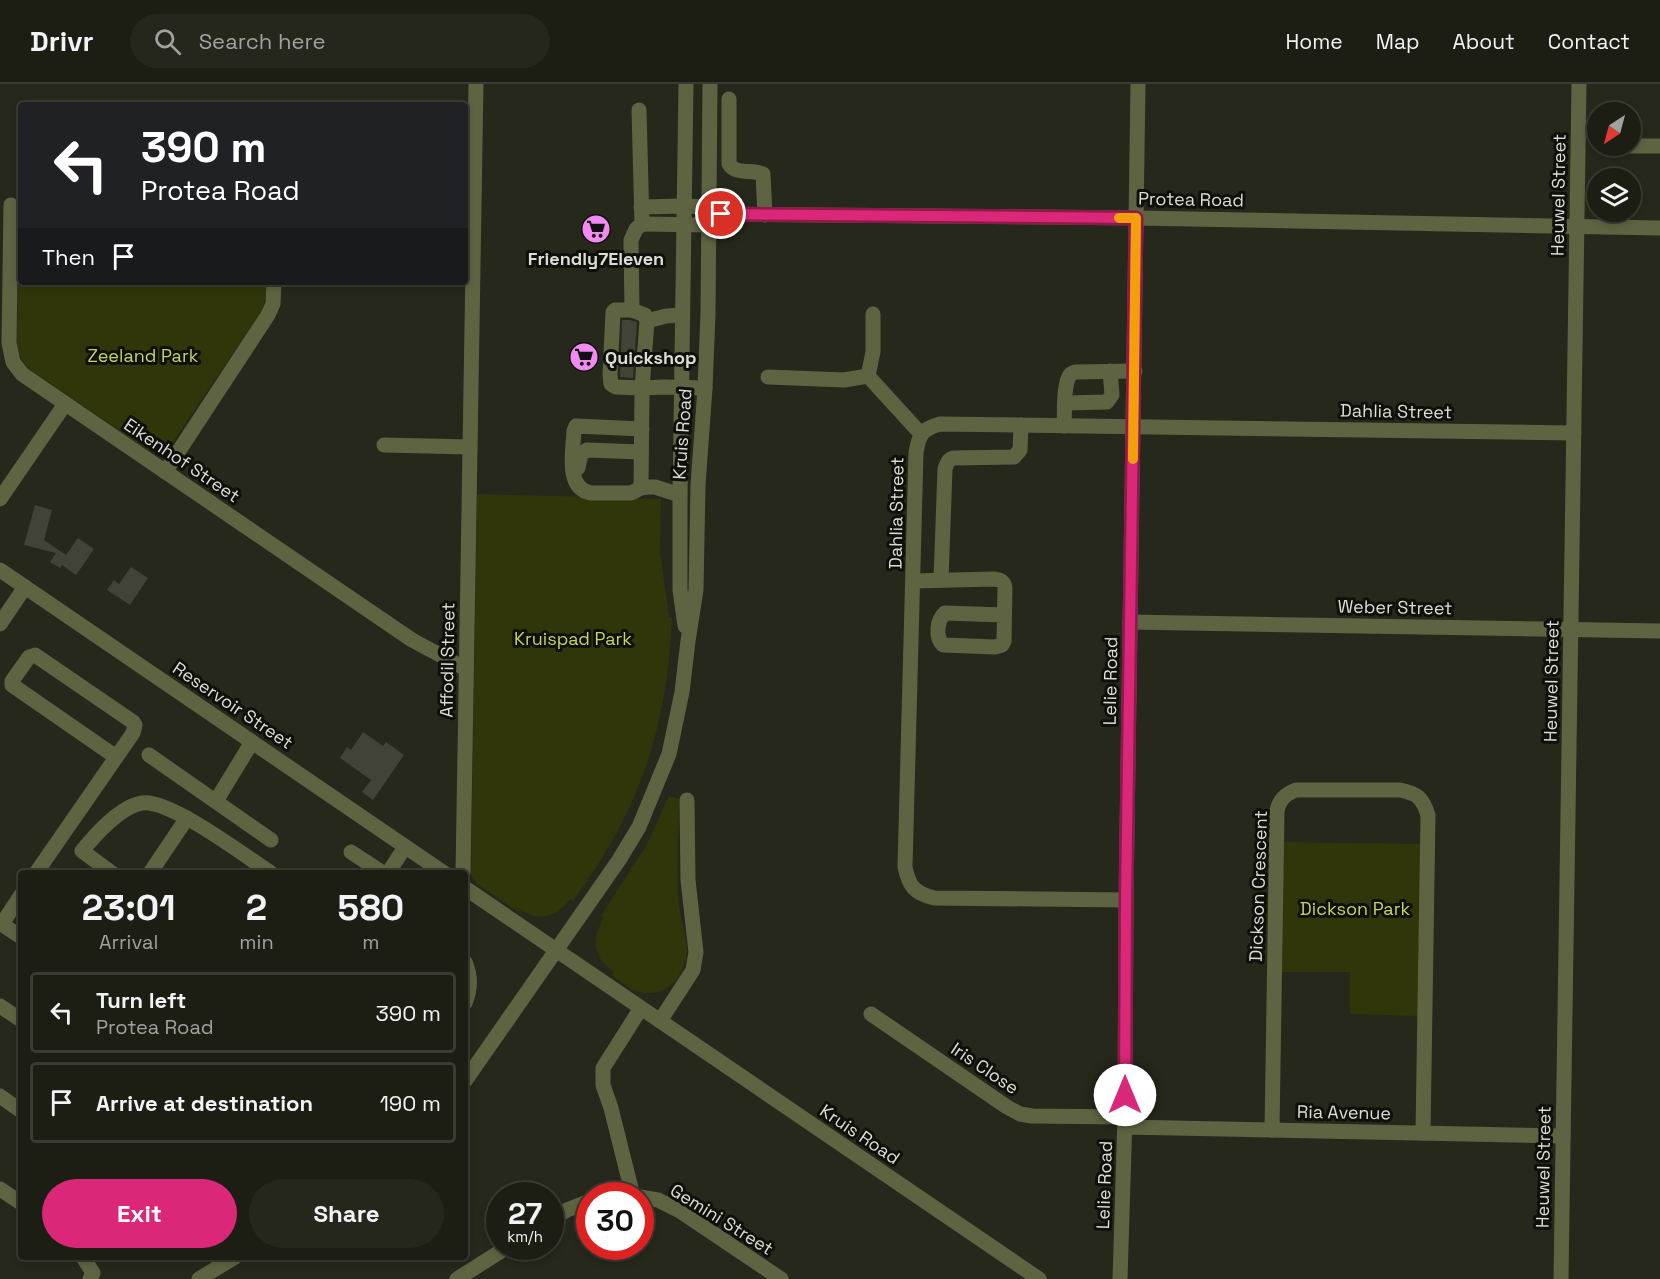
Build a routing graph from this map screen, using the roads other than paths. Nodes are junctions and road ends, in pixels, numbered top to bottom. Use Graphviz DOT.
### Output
graph roads {
  1 [pos="476,84"];
  2 [pos="686,84"];
  3 [pos="710,84"];
  4 [pos="1138,84"];
  5 [pos="1579,84"];
  6 [pos="729,99"];
  7 [pos="639,110"];
  8 [pos="1578,145"];
  9 [pos="1587,145"];
  10 [pos="1641,146"];
  11 [pos="1660,146"];
  12 [pos="11,205"];
  13 [pos="684,206"];
  14 [pos="641,207"];
  15 [pos="715,211"];
  16 [pos="470,212"];
  17 [pos="765,215"];
  18 [pos="1136,218"];
  19 [pos="642,224"];
  20 [pos="684,224"];
  21 [pos="709,225"];
  22 [pos="1577,226"];
  23 [pos="1660,228"];
  24 [pos="274,285"];
  25 [pos="632,310"];
  26 [pos="873,314"];
  27 [pos="682,315"];
  28 [pos="647,321"];
  29 [pos="1110,371"];
  30 [pos="1135,371"];
  31 [pos="868,376"];
  32 [pos="768,377"];
  33 [pos="642,388"];
  34 [pos="681,388"];
  35 [pos="705,388"];
  36 [pos="1065,403"];
  37 [pos="65,404"];
  38 [pos="1021,425"];
  39 [pos="1064,426"];
  40 [pos="1134,427"];
  41 [pos="642,429"];
  42 [pos="1574,433"];
  43 [pos="921,434"];
  44 [pos="384,445"];
  45 [pos="470,447"];
  46 [pos="641,452"];
  47 [pos="165,472"];
  48 [pos="681,473"];
  49 [pos="641,481"];
  50 [pos="576,486"];
  51 [pos="680,495"];
  52 [pos="0,499"];
  53 [pos="0,570"];
  54 [pos="941,580"];
  55 [pos="914,581"];
  56 [pos="25,587"];
  57 [pos="1004,615"];
  58 [pos="1130,622"];
  59 [pos="0,624"];
  60 [pos="1571,629"];
  61 [pos="1660,631"];
  62 [pos="688,641"];
  63 [pos="466,669"];
  64 [pos="252,742"];
  65 [pos="149,755"];
  66 [pos="116,757"];
  67 [pos="216,801"];
  68 [pos="687,801"];
  69 [pos="187,818"];
  70 [pos="61,837"];
  71 [pos="271,840"];
  72 [pos="405,847"];
  73 [pos="82,851"];
  74 [pos="351,852"];
  75 [pos="38,870"];
  76 [pos="108,870"];
  77 [pos="152,870"];
  78 [pos="266,870"];
  79 [pos="378,870"];
  80 [pos="390,870"];
  81 [pos="440,870"];
  82 [pos="463,870"];
  83 [pos="468,890"];
  84 [pos="18,900"];
  85 [pos="1126,900"];
  86 [pos="1,924"];
  87 [pos="18,935"];
  88 [pos="557,951"];
  89 [pos="468,971"];
  90 [pos="468,993"];
  91 [pos="0,1006"];
  92 [pos="640,1008"];
  93 [pos="871,1014"];
  94 [pos="18,1018"];
  95 [pos="660,1021"];
  96 [pos="468,1077"];
  97 [pos="0,1096"];
  98 [pos="18,1109"];
  99 [pos="1125,1122"];
  100 [pos="1272,1130"];
  101 [pos="1423,1133"];
  102 [pos="1563,1136"];
  103 [pos="630,1182"];
  104 [pos="0,1189"];
  105 [pos="654,1199"];
  106 [pos="18,1201"];
  107 [pos="85,1260"];
  108 [pos="230,1260"];
  109 [pos="487,1260"];
  110 [pos="90,1279"];
  111 [pos="199,1279"];
  112 [pos="457,1279"];
  113 [pos="781,1279"];
  114 [pos="1039,1279"];
  115 [pos="1120,1279"];
  116 [pos="1561,1279"];
  1 -- 16 [label="street, Affodil Street"];
  2 -- 13 [label="street, Kruis Road"];
  3 -- 15 [label="street, Kruis Road"];
  4 -- 18 [label="street, Lelie Road"];
  5 -- 8 [label="street, Heuwel Street"];
  6 -- 17 [label="street"];
  7 -- 14 [label="street"];
  8 -- 9 [label="street"];
  8 -- 22 [label="street, Heuwel Street"];
  10 -- 11 [label="street"];
  12 -- 37 [label="street, Eikenhof Street"];
  13 -- 14 [label="street, Protea Road"];
  13 -- 15 [label="street, Protea Road"];
  13 -- 20 [label="street, Kruis Road"];
  14 -- 19 [label="street"];
  15 -- 17 [label="street, Protea Road"];
  15 -- 21 [label="street, Kruis Road"];
  16 -- 45 [label="street, Affodil Street"];
  17 -- 18 [label="street, Protea Road"];
  18 -- 22 [label="street, Protea Road"];
  18 -- 30 [label="street, Lelie Road"];
  19 -- 20 [label="street"];
  19 -- 25 [label="street"];
  20 -- 21 [label="street"];
  20 -- 27 [label="street, Kruis Road"];
  21 -- 35 [label="street, Kruis Road"];
  22 -- 23 [label="street, Protea Road"];
  22 -- 42 [label="street, Heuwel Street"];
  24 -- 47 [label="street"];
  25 -- 28 [label="street"];
  25 -- 33 [label="street"];
  26 -- 31 [label="street"];
  27 -- 28 [label="street"];
  27 -- 34 [label="street, Kruis Road"];
  28 -- 33 [label="street"];
  29 -- 30 [label="street"];
  29 -- 36 [label="street"];
  29 -- 36 [label="street"];
  30 -- 40 [label="street, Lelie Road"];
  31 -- 32 [label="street"];
  31 -- 43 [label="street"];
  33 -- 34 [label="street"];
  33 -- 41 [label="street"];
  34 -- 35 [label="street"];
  34 -- 48 [label="street, Kruis Road"];
  35 -- 62 [label="street, Kruis Road"];
  36 -- 39 [label="street"];
  37 -- 47 [label="street, Eikenhof Street"];
  37 -- 52 [label="street"];
  38 -- 39 [label="street, Dahlia Street"];
  38 -- 43 [label="street, Dahlia Street"];
  38 -- 54 [label="street"];
  39 -- 40 [label="street, Dahlia Street"];
  40 -- 42 [label="street, Dahlia Street"];
  40 -- 58 [label="street, Lelie Road"];
  41 -- 46 [label="street"];
  41 -- 50 [label="street"];
  42 -- 60 [label="street, Heuwel Street"];
  43 -- 55 [label="street, Dahlia Street"];
  44 -- 45 [label="street"];
  45 -- 63 [label="street, Affodil Street"];
  46 -- 49 [label="street"];
  46 -- 50 [label="street"];
  47 -- 63 [label="street, Eikenhof Street"];
  48 -- 49 [label="street"];
  48 -- 51 [label="street, Kruis Road"];
  49 -- 50 [label="street"];
  49 -- 51 [label="street"];
  51 -- 62 [label="street, Kruis Road"];
  53 -- 56 [label="street, Reservoir Street"];
  54 -- 55 [label="street"];
  54 -- 57 [label="street"];
  55 -- 85 [label="street, Dahlia Street"];
  56 -- 59 [label="street"];
  56 -- 64 [label="street, Reservoir Street"];
  58 -- 60 [label="street, Weber Street"];
  58 -- 85 [label="street, Lelie Road"];
  60 -- 61 [label="street, Weber Street"];
  60 -- 102 [label="street, Heuwel Street"];
  62 -- 88 [label="street, Kruis Road"];
  63 -- 82 [label="street, Affodil Street"];
  64 -- 67 [label="street"];
  64 -- 72 [label="street, Reservoir Street"];
  65 -- 67 [label="street"];
  66 -- 66 [label="street"];
  66 -- 70 [label="street"];
  67 -- 71 [label="street"];
  68 -- 95 [label="street"];
  69 -- 73 [label="street"];
  69 -- 77 [label="street"];
  69 -- 78 [label="street"];
  70 -- 73 [label="street"];
  70 -- 75 [label="street"];
  72 -- 80 [label="street"];
  72 -- 81 [label="street, Reservoir Street"];
  73 -- 76 [label="street"];
  74 -- 79 [label="street"];
  83 -- 88 [label="street"];
  84 -- 86 [label="street"];
  85 -- 99 [label="street, Lelie Road"];
  86 -- 87 [label="street"];
  88 -- 92 [label="street, Kruis Road"];
  88 -- 96 [label="street, Kruis Road"];
  89 -- 90 [label="street"];
  91 -- 94 [label="street"];
  92 -- 95 [label="street, Kruis Road"];
  92 -- 103 [label="street"];
  93 -- 99 [label="street, Iris Close"];
  95 -- 114 [label="street, Kruis Road"];
  97 -- 98 [label="street"];
  99 -- 100 [label="street, Ria Avenue"];
  99 -- 115 [label="street, Lelie Road"];
  100 -- 101 [label="street, Ria Avenue"];
  100 -- 101 [label="street, Dickson Crescent"];
  101 -- 102 [label="street, Ria Avenue"];
  102 -- 116 [label="street, Heuwel Street"];
  104 -- 106 [label="street"];
  105 -- 113 [label="street, Gemini Street"];
  107 -- 110 [label="street"];
  108 -- 111 [label="street"];
  109 -- 112 [label="street"];
}
